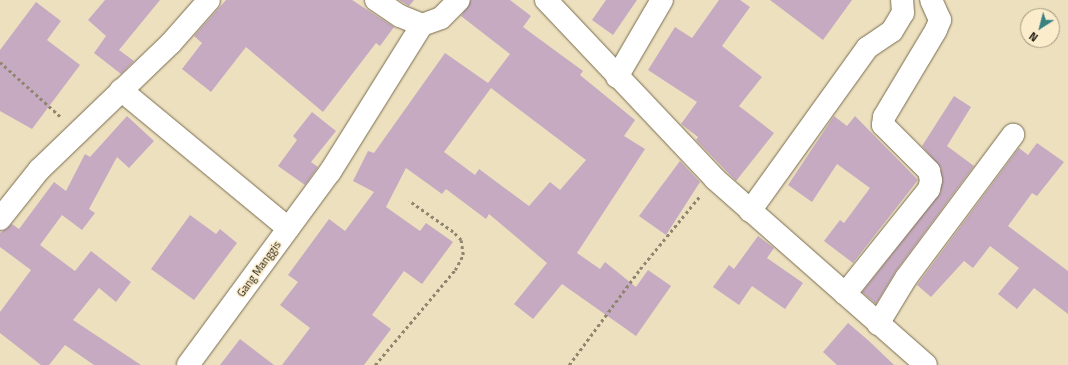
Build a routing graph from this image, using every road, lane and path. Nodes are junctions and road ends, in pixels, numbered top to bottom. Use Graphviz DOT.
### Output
graph roads {
  1 [pos="209,0"];
  2 [pos="376,0"];
  3 [pos="459,0"];
  4 [pos="546,0"];
  5 [pos="662,0"];
  6 [pos="902,0"];
  7 [pos="931,0"];
  8 [pos="422,25"];
  9 [pos="0,62"];
  10 [pos="617,77"];
  11 [pos="121,90"];
  12 [pos="76,131"];
  13 [pos="1013,135"];
  14 [pos="714,179"];
  15 [pos="409,201"];
  16 [pos="750,211"];
  17 [pos="0,219"];
  18 [pos="288,228"];
  19 [pos="845,294"];
  20 [pos="878,324"];
  21 [pos="188,365"];
  22 [pos="375,365"];
  23 [pos="569,365"];
  24 [pos="926,365"];
  1 -- 11 [label="street"];
  2 -- 8 [label="street"];
  3 -- 8 [label="street"];
  4 -- 10 [label="street"];
  5 -- 10 [label="street"];
  6 -- 16 [label="street"];
  7 -- 19 [label="street"];
  8 -- 18 [label="street, Gang Manggis"];
  9 -- 12 [label="path"];
  10 -- 14 [label="street"];
  11 -- 12 [label="street"];
  11 -- 18 [label="street"];
  12 -- 17 [label="street"];
  13 -- 20 [label="street"];
  14 -- 16 [label="street"];
  14 -- 23 [label="path"];
  15 -- 22 [label="path"];
  16 -- 19 [label="street"];
  18 -- 21 [label="street, Gang Manggis"];
  19 -- 20 [label="street"];
  20 -- 24 [label="street"];
}
